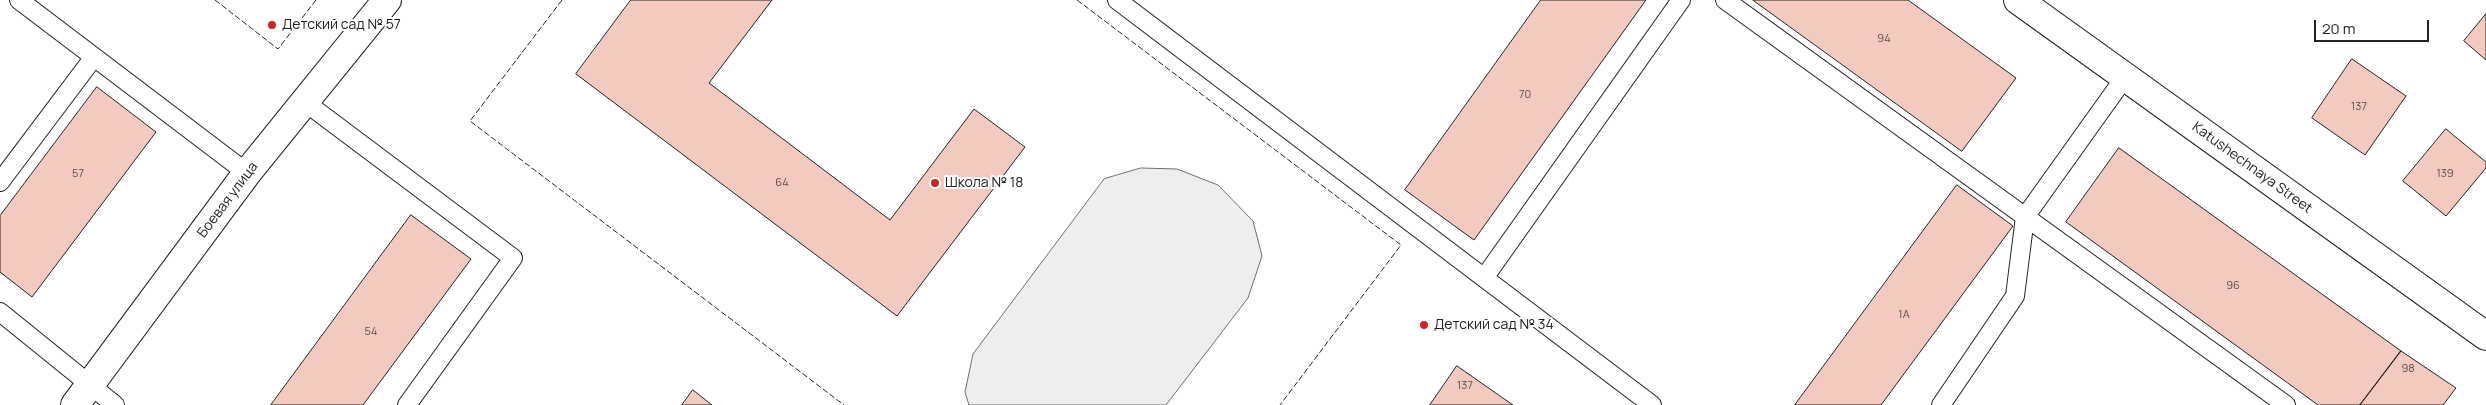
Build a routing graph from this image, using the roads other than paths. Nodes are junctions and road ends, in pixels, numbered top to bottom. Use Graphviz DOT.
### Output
graph roads {
  1 [pos="19,0"];
  2 [pos="387,0"];
  3 [pos="1117,0"];
  4 [pos="1681,0"];
  5 [pos="1725,0"];
  6 [pos="2018,0"];
  7 [pos="94,57"];
  8 [pos="2126,77"];
  9 [pos="305,102"];
  10 [pos="247,173"];
  11 [pos="0,182"];
  12 [pos="2025,217"];
  13 [pos="1484,278"];
  14 [pos="0,312"];
  15 [pos="2486,336"];
  16 [pos="83,395"];
  17 [pos="115,405"];
  18 [pos="407,405"];
  19 [pos="1652,405"];
  20 [pos="1941,405"];
  21 [pos="2286,405"];
  1 -- 7 [label="lane"];
  2 -- 9 [label="street, Боевая улица"];
  3 -- 13 [label="lane"];
  4 -- 13 [label="lane"];
  5 -- 12 [label="lane"];
  6 -- 8 [label="street, Katushechnaya Street"];
  7 -- 10 [label="lane"];
  7 -- 11 [label="lane"];
  8 -- 12 [label="lane"];
  8 -- 15 [label="street, Katushechnaya Street"];
  9 -- 10 [label="street, Боевая улица"];
  9 -- 18 [label="lane"];
  10 -- 16 [label="street, Боевая улица"];
  12 -- 20 [label="lane"];
  12 -- 21 [label="lane"];
  13 -- 19 [label="lane"];
  14 -- 16 [label="lane"];
  16 -- 17 [label="lane"];
}
